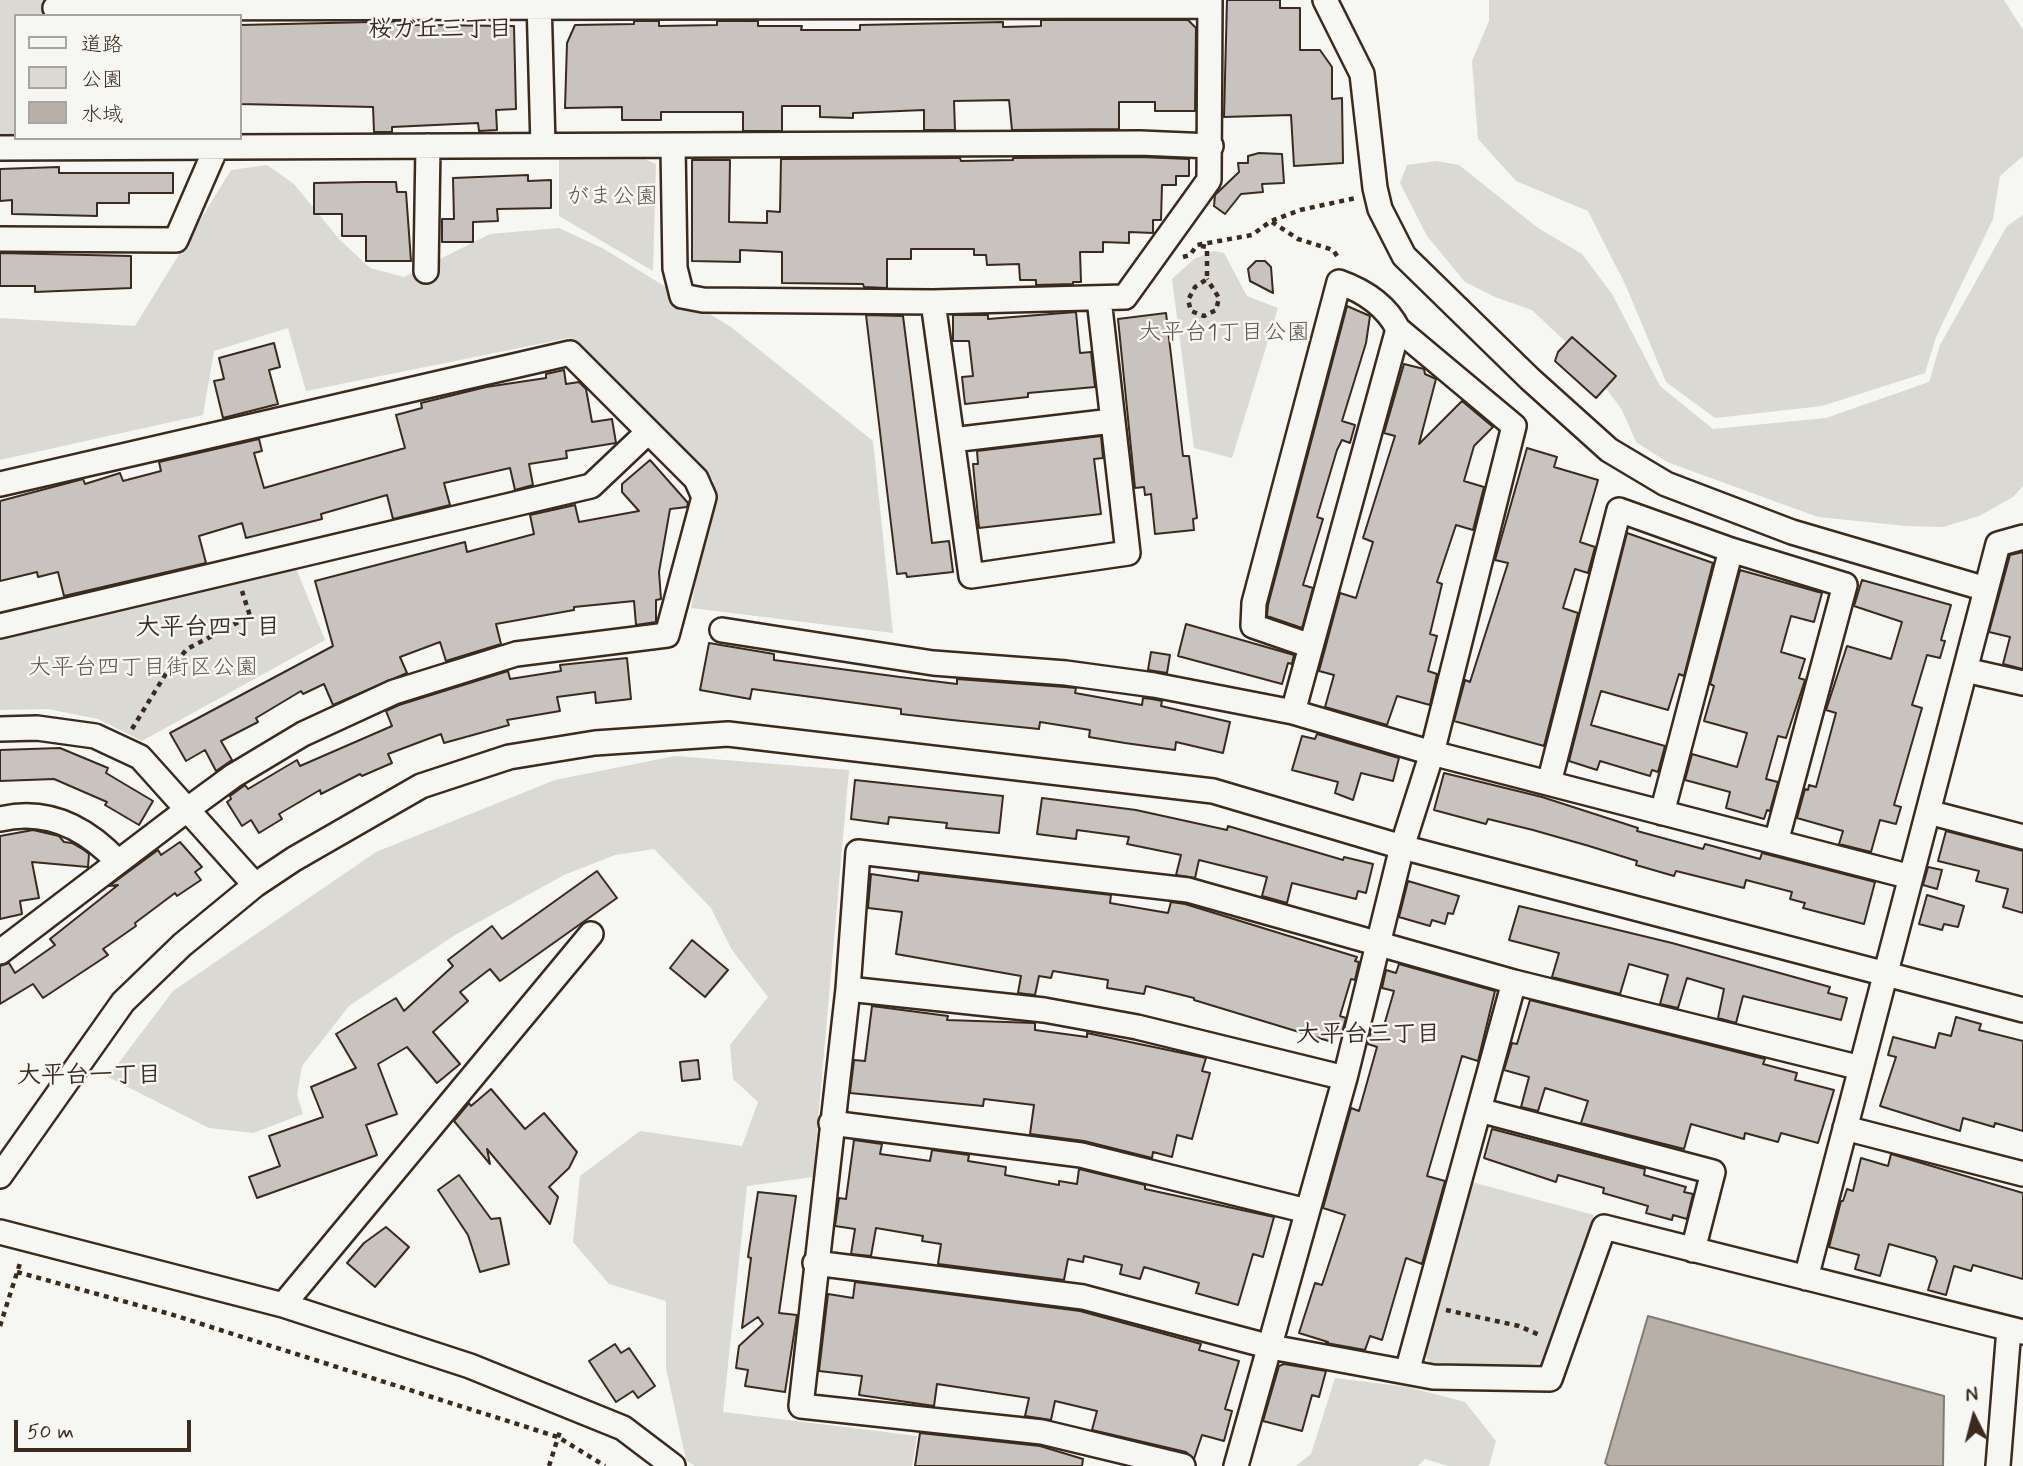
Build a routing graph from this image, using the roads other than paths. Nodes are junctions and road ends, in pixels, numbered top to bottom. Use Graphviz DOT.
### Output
graph roads {
  1 [pos="1325,0"];
  2 [pos="1210,3"];
  3 [pos="539,4"];
  4 [pos="55,8"];
  5 [pos="53,142"];
  6 [pos="543,145"];
  7 [pos="428,146"];
  8 [pos="1211,146"];
  9 [pos="673,147"];
  10 [pos="0,148"];
  11 [pos="216,148"];
  12 [pos="0,239"];
  13 [pos="426,271"];
  14 [pos="1099,299"];
  15 [pos="933,302"];
  16 [pos="1398,329"];
  17 [pos="1112,421"];
  18 [pos="648,432"];
  19 [pos="952,440"];
  20 [pos="0,484"];
  21 [pos="2023,537"];
  22 [pos="1731,550"];
  23 [pos="1986,589"];
  24 [pos="0,626"];
  25 [pos="722,630"];
  26 [pos="1311,646"];
  27 [pos="1965,670"];
  28 [pos="2023,683"];
  29 [pos="1293,712"];
  30 [pos="0,729"];
  31 [pos="1432,753"];
  32 [pos="1549,783"];
  33 [pos="188,809"];
  34 [pos="1928,812"];
  35 [pos="1662,813"];
  36 [pos="0,819"];
  37 [pos="2023,837"];
  38 [pos="1776,842"];
  39 [pos="1402,847"];
  40 [pos="117,861"];
  41 [pos="1911,877"];
  42 [pos="255,885"];
  43 [pos="591,934"];
  44 [pos="1378,944"];
  45 [pos="0,952"];
  46 [pos="1885,974"];
  47 [pos="1514,982"];
  48 [pos="848,989"];
  49 [pos="2023,1010"];
  50 [pos="1861,1068"];
  51 [pos="1345,1078"];
  52 [pos="1479,1110"];
  53 [pos="831,1123"];
  54 [pos="1845,1128"];
  55 [pos="2023,1174"];
  56 [pos="0,1176"];
  57 [pos="1307,1211"];
  58 [pos="0,1232"];
  59 [pos="1693,1250"];
  60 [pos="815,1263"];
  61 [pos="1806,1278"];
  62 [pos="283,1305"];
  63 [pos="2016,1330"];
  64 [pos="1270,1346"];
  65 [pos="1407,1372"];
  66 [pos="673,1466"];
  67 [pos="1183,1466"];
  68 [pos="1236,1466"];
  69 [pos="1998,1466"];
  1 -- 23 [label="street"];
  2 -- 3 [label="street"];
  2 -- 8 [label="street"];
  3 -- 4 [label="street"];
  3 -- 6 [label="street"];
  5 -- 10 [label="street"];
  5 -- 11 [label="street"];
  6 -- 7 [label="street"];
  6 -- 9 [label="street"];
  7 -- 11 [label="street"];
  7 -- 13 [label="street"];
  8 -- 9 [label="street"];
  8 -- 14 [label="street"];
  9 -- 15 [label="street"];
  11 -- 12 [label="street"];
  14 -- 15 [label="street"];
  14 -- 17 [label="street"];
  15 -- 19 [label="street"];
  16 -- 26 [label="street"];
  16 -- 26 [label="street"];
  16 -- 31 [label="street"];
  17 -- 19 [label="street"];
  17 -- 19 [label="street"];
  18 -- 20 [label="street"];
  18 -- 24 [label="street"];
  18 -- 33 [label="street"];
  21 -- 23 [label="street"];
  22 -- 32 [label="street"];
  22 -- 35 [label="street"];
  22 -- 38 [label="street"];
  23 -- 27 [label="street"];
  25 -- 29 [label="street"];
  26 -- 29 [label="street"];
  27 -- 28 [label="street"];
  27 -- 34 [label="street"];
  29 -- 31 [label="street"];
  30 -- 33 [label="street"];
  31 -- 32 [label="street"];
  31 -- 39 [label="street"];
  32 -- 35 [label="street"];
  33 -- 40 [label="street"];
  33 -- 42 [label="street"];
  34 -- 37 [label="street"];
  34 -- 41 [label="street"];
  35 -- 38 [label="street"];
  36 -- 40 [label="street"];
  38 -- 41 [label="street"];
  39 -- 42 [label="street"];
  39 -- 44 [label="street"];
  39 -- 46 [label="street"];
  40 -- 45 [label="street"];
  41 -- 46 [label="street"];
  42 -- 56 [label="street"];
  43 -- 62 [label="street"];
  44 -- 47 [label="street"];
  44 -- 48 [label="street"];
  44 -- 51 [label="street"];
  46 -- 49 [label="street"];
  46 -- 50 [label="street"];
  47 -- 50 [label="street"];
  47 -- 52 [label="street"];
  48 -- 51 [label="street"];
  48 -- 53 [label="street"];
  50 -- 54 [label="street"];
  51 -- 57 [label="street"];
  52 -- 59 [label="street"];
  52 -- 65 [label="street"];
  53 -- 57 [label="street"];
  53 -- 60 [label="street"];
  54 -- 55 [label="street"];
  54 -- 61 [label="street"];
  57 -- 64 [label="street"];
  58 -- 62 [label="street"];
  59 -- 61 [label="street"];
  59 -- 65 [label="street"];
  60 -- 64 [label="street"];
  60 -- 67 [label="street"];
  61 -- 63 [label="street"];
  62 -- 66 [label="street"];
  63 -- 69 [label="street"];
  64 -- 65 [label="street"];
  64 -- 68 [label="street"];
}
